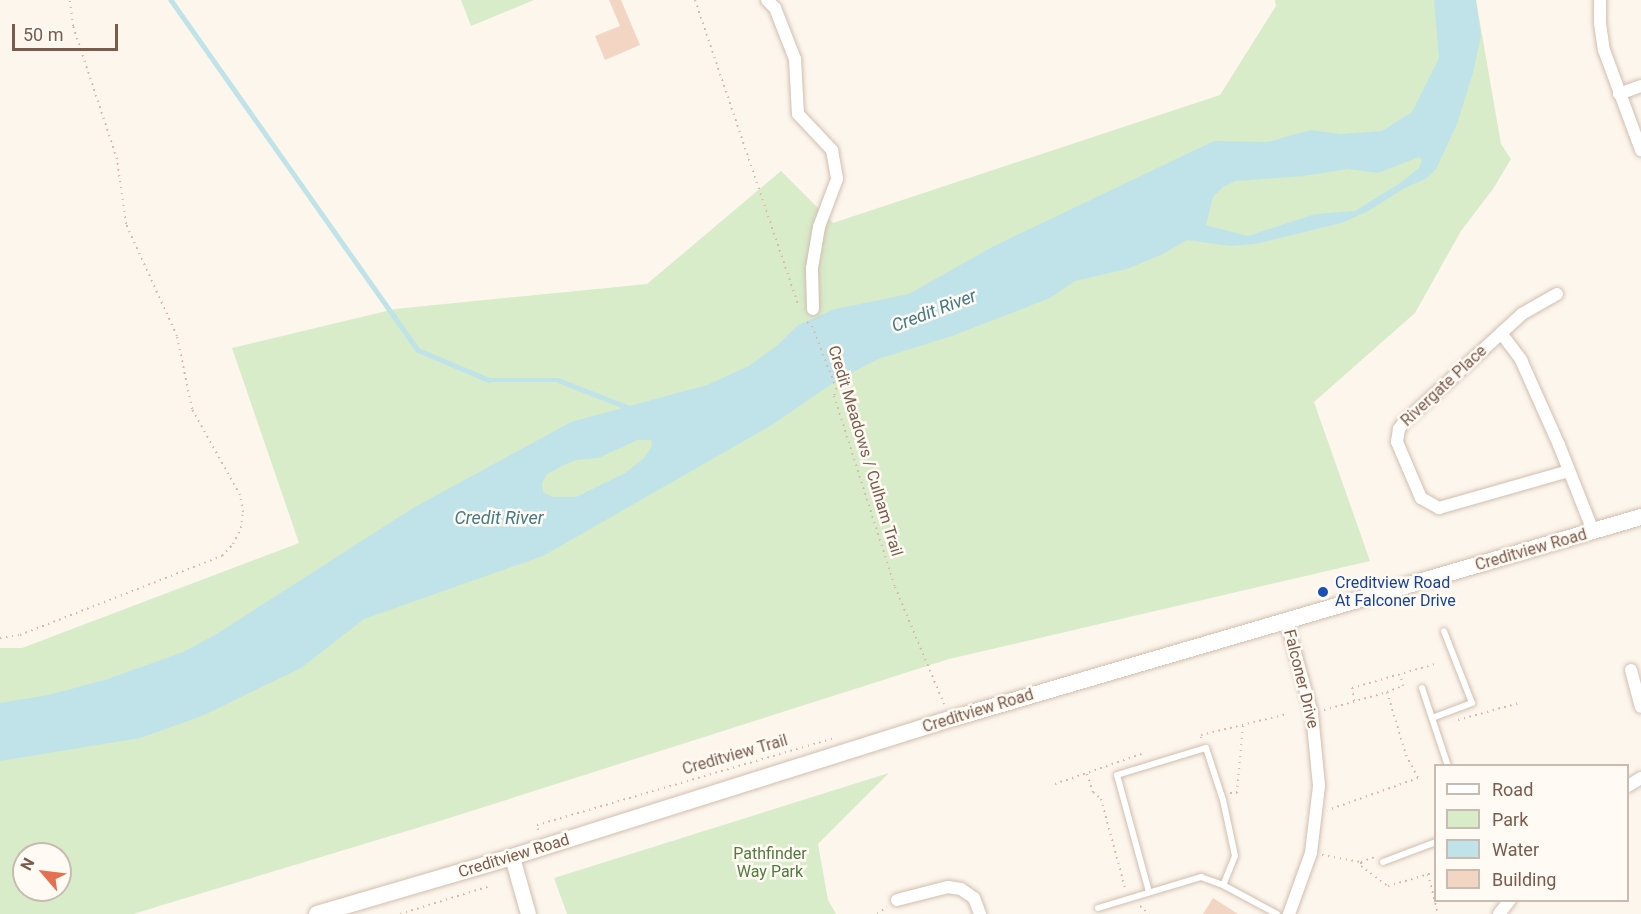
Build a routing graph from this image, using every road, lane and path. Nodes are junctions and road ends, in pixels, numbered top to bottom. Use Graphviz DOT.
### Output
graph roads {
  1 [pos="70,0"];
  2 [pos="694,0"];
  3 [pos="767,0"];
  4 [pos="1600,0"];
  5 [pos="1641,86"];
  6 [pos="1619,94"];
  7 [pos="1637,128"];
  8 [pos="1641,150"];
  9 [pos="1557,294"];
  10 [pos="813,309"];
  11 [pos="1501,333"];
  12 [pos="1569,471"];
  13 [pos="1641,517"];
  14 [pos="1593,531"];
  15 [pos="1286,620"];
  16 [pos="1444,631"];
  17 [pos="0,638"];
  18 [pos="1435,664"];
  19 [pos="1631,670"];
  20 [pos="1400,674"];
  21 [pos="1422,688"];
  22 [pos="1387,692"];
  23 [pos="1354,701"];
  24 [pos="1519,704"];
  25 [pos="944,706"];
  26 [pos="1641,707"];
  27 [pos="1287,714"];
  28 [pos="1312,714"];
  29 [pos="1432,718"];
  30 [pos="1243,725"];
  31 [pos="1435,727"];
  32 [pos="843,736"];
  33 [pos="1200,750"];
  34 [pos="1144,753"];
  35 [pos="1448,764"];
  36 [pos="1087,774"];
  37 [pos="1055,784"];
  38 [pos="1221,794"];
  39 [pos="1317,814"];
  40 [pos="538,830"];
  41 [pos="1434,843"];
  42 [pos="1311,853"];
  43 [pos="512,857"];
  44 [pos="1383,862"];
  45 [pos="1434,872"];
  46 [pos="1428,874"];
  47 [pos="1223,885"];
  48 [pos="490,886"];
  49 [pos="1149,892"];
  50 [pos="1130,898"];
  51 [pos="1434,898"];
  52 [pos="897,900"];
  53 [pos="1508,902"];
  54 [pos="1098,908"];
  55 [pos="317,914"];
  56 [pos="400,914"];
  57 [pos="528,914"];
  58 [pos="980,914"];
  59 [pos="1277,914"];
  60 [pos="1289,914"];
  61 [pos="1499,914"];
  1 -- 17 [label="path"];
  2 -- 25 [label="path, Credit Meadows / Culham Trail"];
  3 -- 10 [label="street"];
  4 -- 6 [label="street"];
  5 -- 6 [label="street"];
  6 -- 7 [label="street"];
  7 -- 8 [label="street"];
  9 -- 11 [label="street, Rivergate Place"];
  11 -- 12 [label="street, Rivergate Place"];
  11 -- 12 [label="street, Rivergate Place"];
  12 -- 14 [label="street, Rivergate Place"];
  13 -- 14 [label="main road, Creditview Road"];
  14 -- 15 [label="main road, Creditview Road"];
  15 -- 28 [label="street, Falconer Drive"];
  15 -- 43 [label="main road, Creditview Road"];
  16 -- 29 [label="lane"];
  18 -- 20 [label="path"];
  19 -- 26 [label="street"];
  20 -- 22 [label="path"];
  20 -- 23 [label="path"];
  21 -- 29 [label="lane"];
  22 -- 23 [label="path"];
  22 -- 39 [label="path"];
  23 -- 28 [label="path"];
  24 -- 31 [label="path"];
  27 -- 30 [label="path"];
  28 -- 39 [label="street, Falconer Drive"];
  29 -- 31 [label="lane"];
  30 -- 33 [label="path"];
  30 -- 38 [label="path"];
  31 -- 35 [label="lane"];
  32 -- 40 [label="path, Creditview Trail"];
  33 -- 38 [label="lane"];
  33 -- 49 [label="lane"];
  34 -- 36 [label="path"];
  36 -- 37 [label="path"];
  36 -- 50 [label="path"];
  38 -- 47 [label="lane"];
  39 -- 42 [label="street, Falconer Drive"];
  41 -- 44 [label="lane"];
  42 -- 46 [label="path"];
  42 -- 60 [label="street, Falconer Drive"];
  43 -- 55 [label="main road, Creditview Road"];
  43 -- 57 [label="street"];
  45 -- 46 [label="path"];
  46 -- 51 [label="path"];
  47 -- 49 [label="lane"];
  47 -- 59 [label="lane"];
  48 -- 56 [label="path"];
  49 -- 50 [label="lane"];
  50 -- 54 [label="lane"];
  52 -- 58 [label="street"];
  53 -- 61 [label="street"];
}
